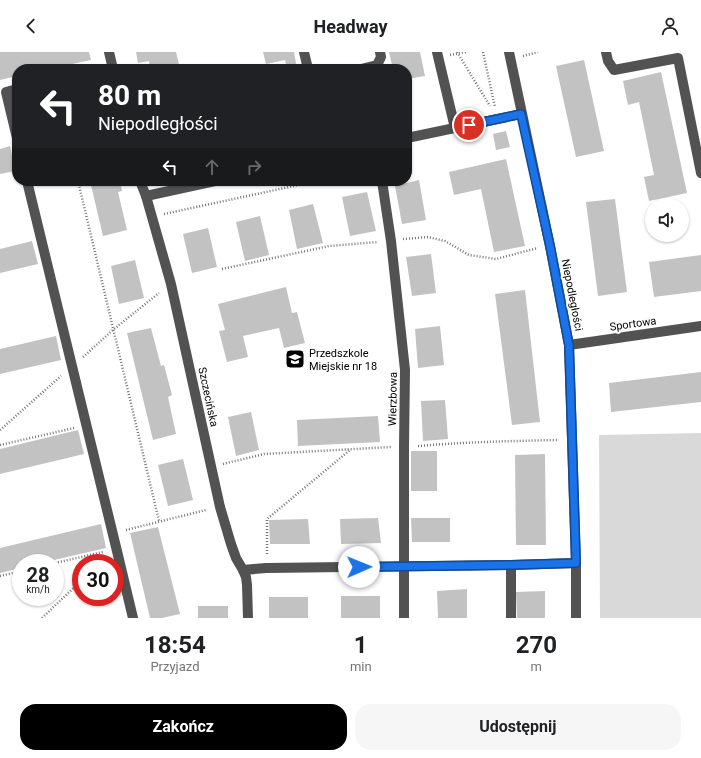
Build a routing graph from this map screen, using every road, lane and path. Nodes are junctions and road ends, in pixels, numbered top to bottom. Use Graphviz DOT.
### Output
graph roads {
  1 [pos="109,52"];
  2 [pos="304,52"];
  3 [pos="380,52"];
  4 [pos="437,52"];
  5 [pos="457,52"];
  6 [pos="483,52"];
  7 [pos="508,52"];
  8 [pos="538,52"];
  9 [pos="606,52"];
  10 [pos="523,63"];
  11 [pos="110,64"];
  12 [pos="307,64"];
  13 [pos="378,64"];
  14 [pos="12,90"];
  15 [pos="521,114"];
  16 [pos="12,117"];
  17 [pos="497,119"];
  18 [pos="455,128"];
  19 [pos="412,137"];
  20 [pos="701,173"];
  21 [pos="28,186"];
  22 [pos="79,186"];
  23 [pos="142,186"];
  24 [pos="192,186"];
  25 [pos="294,186"];
  26 [pos="383,186"];
  27 [pos="146,196"];
  28 [pos="164,215"];
  29 [pos="391,241"];
  30 [pos="550,246"];
  31 [pos="222,269"];
  32 [pos="171,284"];
  33 [pos="701,326"];
  34 [pos="114,329"];
  35 [pos="569,345"];
  36 [pos="72,366"];
  37 [pos="87,426"];
  38 [pos="0,430"];
  39 [pos="564,440"];
  40 [pos="0,445"];
  41 [pos="404,447"];
  42 [pos="350,450"];
  43 [pos="211,467"];
  44 [pos="220,507"];
  45 [pos="159,522"];
  46 [pos="113,533"];
  47 [pos="106,552"];
  48 [pos="64,561"];
  49 [pos="576,563"];
  50 [pos="511,565"];
  51 [pos="405,566"];
  52 [pos="266,568"];
  53 [pos="244,570"];
  54 [pos="12,573"];
  55 [pos="0,576"];
  56 [pos="72,589"];
  57 [pos="42,618"];
  58 [pos="132,618"];
  59 [pos="248,618"];
  60 [pos="404,618"];
  61 [pos="511,618"];
  62 [pos="576,618"];
  1 -- 11 [label="street"];
  2 -- 12 [label="street"];
  3 -- 13 [label="street"];
  4 -- 18 [label="street"];
  5 -- 17 [label="path"];
  6 -- 17 [label="path"];
  7 -- 15 [label="street, Niepodległości"];
  8 -- 10 [label="path"];
  9 -- 20 [label="street"];
  14 -- 16 [label="street"];
  15 -- 17 [label="street"];
  15 -- 30 [label="street, Niepodległości"];
  17 -- 18 [label="street"];
  18 -- 19 [label="street"];
  21 -- 36 [label="street"];
  22 -- 34 [label="path"];
  23 -- 27 [label="street, Szczecińska"];
  24 -- 27 [label="street"];
  25 -- 28 [label="path"];
  26 -- 29 [label="street, Wierzbowa"];
  27 -- 32 [label="street, Szczecińska"];
  29 -- 30 [label="path"];
  29 -- 31 [label="path"];
  29 -- 41 [label="street, Wierzbowa"];
  30 -- 35 [label="street, Niepodległości"];
  32 -- 34 [label="path"];
  32 -- 43 [label="street, Szczecińska"];
  33 -- 35 [label="street, Sportowa"];
  34 -- 36 [label="path"];
  34 -- 45 [label="path"];
  35 -- 49 [label="street, Niepodległości"];
  36 -- 37 [label="street"];
  36 -- 38 [label="path"];
  37 -- 40 [label="path"];
  37 -- 46 [label="street"];
  39 -- 41 [label="path"];
  41 -- 42 [label="path"];
  41 -- 51 [label="street, Wierzbowa"];
  42 -- 43 [label="path"];
  42 -- 52 [label="path"];
  43 -- 44 [label="street, Szczecińska"];
  44 -- 45 [label="path"];
  44 -- 53 [label="street, Szczecińska"];
  45 -- 46 [label="path"];
  46 -- 58 [label="street"];
  47 -- 48 [label="path"];
  49 -- 50 [label="street"];
  49 -- 62 [label="street, Niepodległości"];
  50 -- 51 [label="street"];
  50 -- 61 [label="street"];
  51 -- 52 [label="street"];
  51 -- 60 [label="street, Wierzbowa"];
  52 -- 53 [label="street"];
  53 -- 59 [label="street, Szczecińska"];
  54 -- 55 [label="path"];
  56 -- 57 [label="path"];
}
